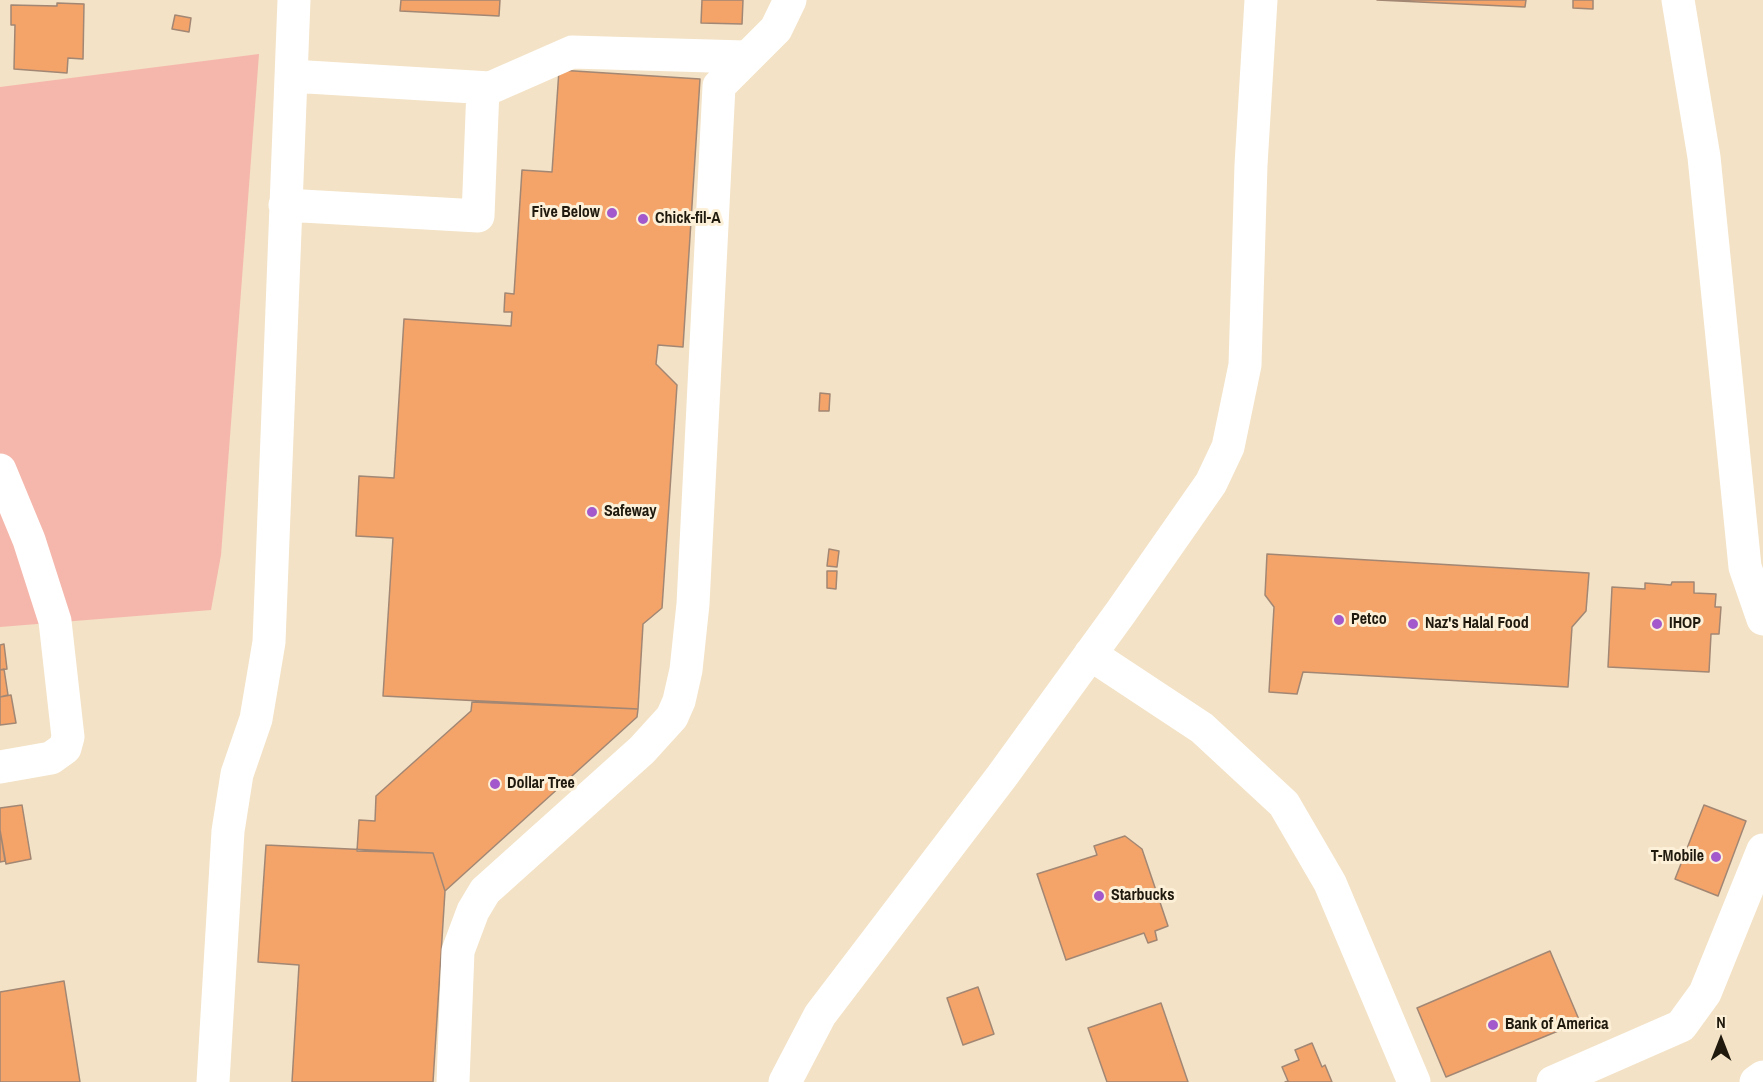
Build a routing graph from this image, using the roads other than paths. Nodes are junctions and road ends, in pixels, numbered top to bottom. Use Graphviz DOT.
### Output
graph roads {
  1 [pos="294,0"];
  2 [pos="790,0"];
  3 [pos="1261,0"];
  4 [pos="1678,0"];
  5 [pos="745,57"];
  6 [pos="291,76"];
  7 [pos="483,88"];
  8 [pos="285,205"];
  9 [pos="0,470"];
  10 [pos="1763,619"];
  11 [pos="1090,654"];
  12 [pos="0,767"];
  13 [pos="1763,850"];
  14 [pos="1763,1077"];
  15 [pos="213,1082"];
  16 [pos="453,1082"];
  17 [pos="785,1082"];
  18 [pos="1414,1082"];
  19 [pos="1553,1082"];
  20 [pos="1756,1082"];
  1 -- 6 [label="main road"];
  2 -- 5 [label="main road"];
  3 -- 11 [label="main road"];
  4 -- 10 [label="main road"];
  5 -- 7 [label="main road"];
  5 -- 16 [label="main road"];
  6 -- 7 [label="main road"];
  6 -- 8 [label="main road"];
  7 -- 8 [label="main road"];
  8 -- 15 [label="main road"];
  9 -- 12 [label="main road"];
  11 -- 17 [label="main road"];
  11 -- 18 [label="main road"];
  13 -- 19 [label="main road"];
  14 -- 20 [label="main road"];
}
